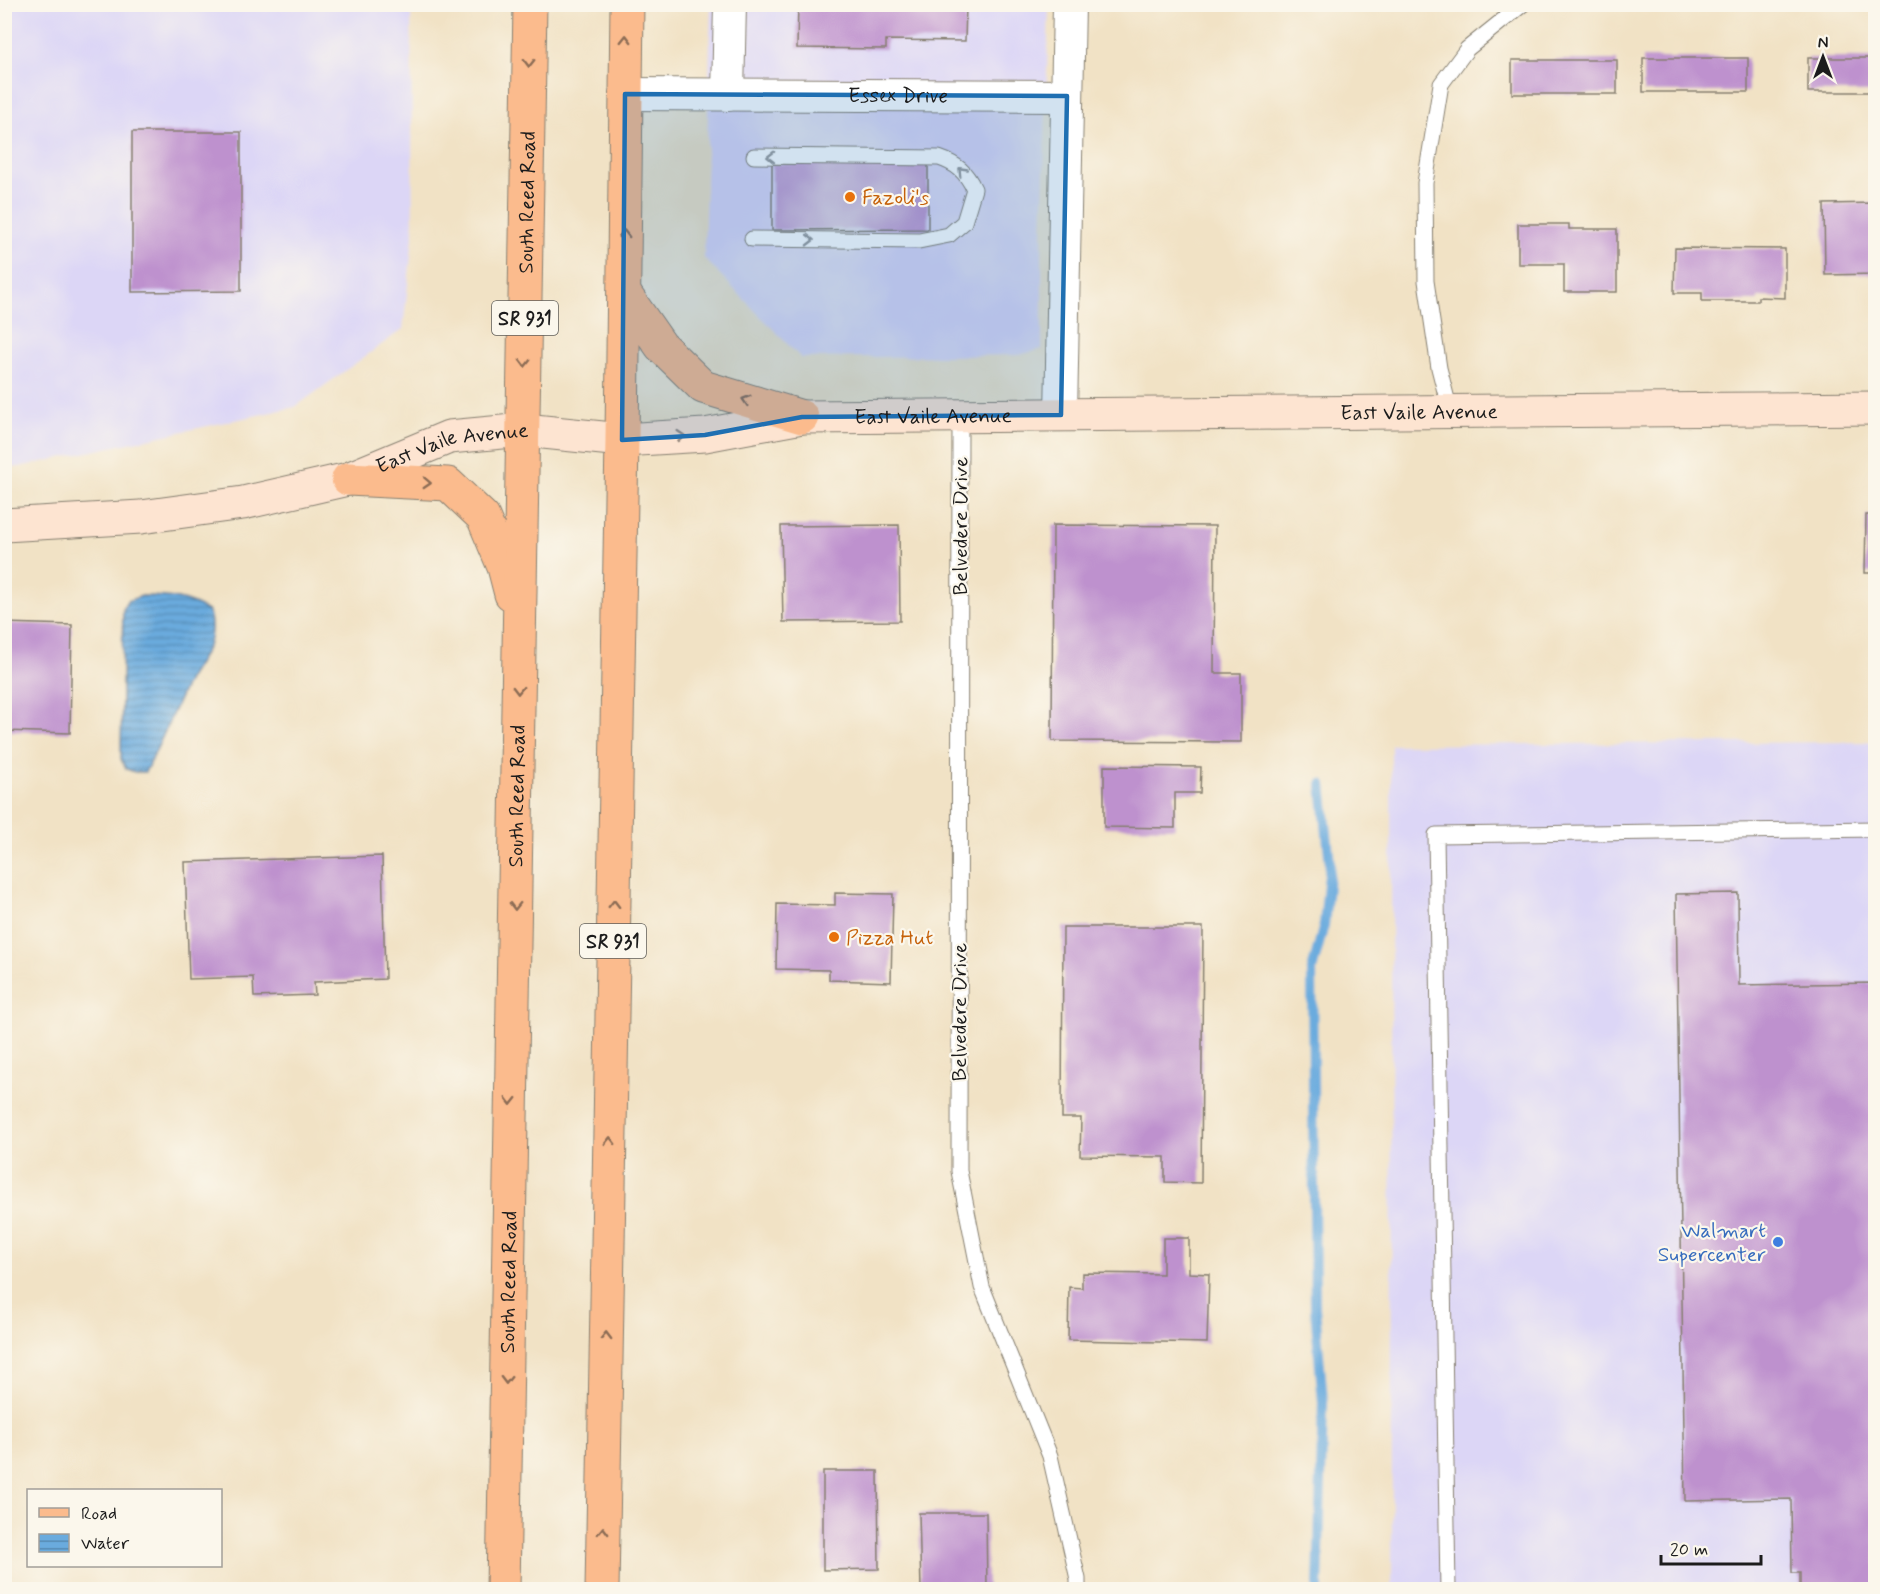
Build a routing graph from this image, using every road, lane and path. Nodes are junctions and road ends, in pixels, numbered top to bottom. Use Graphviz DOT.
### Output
graph roads {
  1 [pos="530,4"];
  2 [pos="627,4"];
  3 [pos="729,4"];
  4 [pos="1069,4"];
  5 [pos="1523,4"];
  6 [pos="625,94"];
  7 [pos="728,95"];
  8 [pos="1067,96"];
  9 [pos="753,156"];
  10 [pos="752,239"];
  11 [pos="624,293"];
  12 [pos="1875,408"];
  13 [pos="1450,411"];
  14 [pos="1061,415"];
  15 [pos="960,416"];
  16 [pos="802,417"];
  17 [pos="524,430"];
  18 [pos="622,440"];
  19 [pos="348,479"];
  20 [pos="4,525"];
  21 [pos="519,631"];
  22 [pos="1875,829"];
  23 [pos="503,1590"];
  24 [pos="602,1590"];
  25 [pos="1078,1590"];
  26 [pos="1448,1590"];
  1 -- 17 [label="main road, South Reed Road / SR 931, one-way"];
  6 -- 2 [label="main road, SR 931, one-way"];
  3 -- 7 [label="street"];
  4 -- 8 [label="street"];
  5 -- 13 [label="lane"];
  6 -- 7 [label="street, Essex Drive"];
  11 -- 6 [label="main road, SR 931, one-way"];
  7 -- 8 [label="street, Essex Drive"];
  8 -- 14 [label="street"];
  10 -- 9 [label="lane, one-way"];
  16 -- 11 [label="main road, one-way"];
  11 -- 18 [label="main road, SR 931"];
  12 -- 13 [label="street, East Vaile Avenue"];
  13 -- 14 [label="street, East Vaile Avenue"];
  14 -- 15 [label="street, East Vaile Avenue"];
  15 -- 16 [label="street, East Vaile Avenue"];
  15 -- 25 [label="lane, Belvedere Drive"];
  18 -- 16 [label="street, East Vaile Avenue, one-way"];
  17 -- 18 [label="street, East Vaile Avenue"];
  17 -- 19 [label="street, East Vaile Avenue"];
  17 -- 21 [label="main road, South Reed Road / SR 931"];
  24 -- 18 [label="main road, SR 931, one-way"];
  19 -- 20 [label="street, East Vaile Avenue"];
  19 -- 21 [label="main road, one-way"];
  21 -- 23 [label="main road, South Reed Road / SR 931, one-way"];
  22 -- 26 [label="lane"];
}
